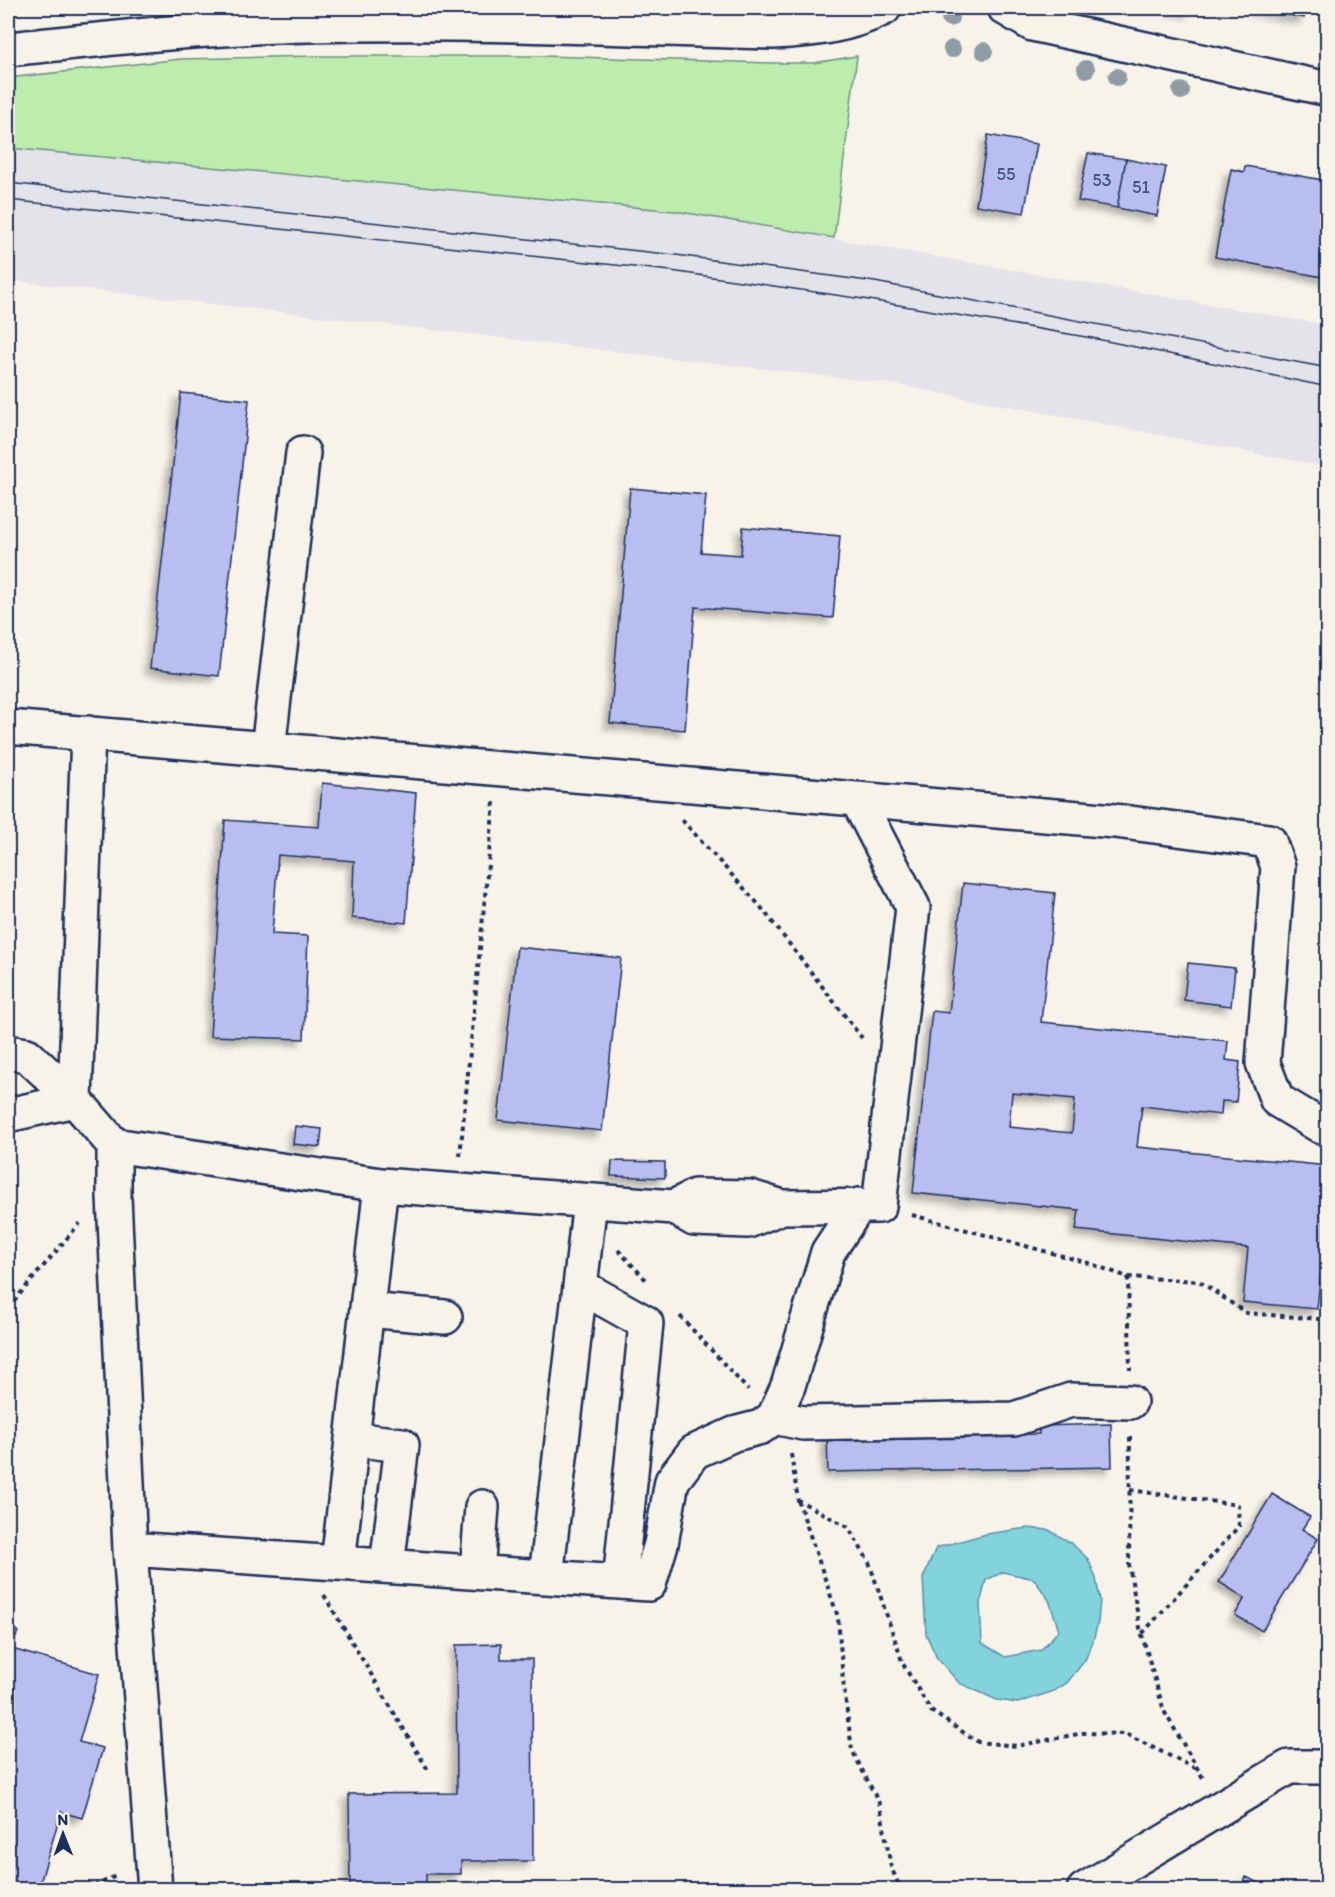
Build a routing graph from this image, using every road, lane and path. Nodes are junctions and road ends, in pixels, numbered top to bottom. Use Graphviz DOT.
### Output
graph roads {
  1 [pos="885,8"];
  2 [pos="1005,8"];
  3 [pos="8,49"];
  4 [pos="1328,88"];
  5 [pos="303,453"];
  6 [pos="8,727"];
  7 [pos="88,733"];
  8 [pos="268,749"];
  9 [pos="498,769"];
  10 [pos="647,781"];
  11 [pos="857,799"];
  12 [pos="8,1052"];
  13 [pos="893,1078"];
  14 [pos="75,1100"];
  15 [pos="8,1115"];
  16 [pos="1328,1128"];
  17 [pos="114,1145"];
  18 [pos="381,1185"];
  19 [pos="457,1191"];
  20 [pos="114,1197"];
  21 [pos="590,1201"];
  22 [pos="869,1205"];
  23 [pos="1128,1277"];
  24 [pos="580,1286"];
  25 [pos="8,1308"];
  26 [pos="367,1310"];
  27 [pos="445,1317"];
  28 [pos="1328,1317"];
  29 [pos="1130,1402"];
  30 [pos="774,1417"];
  31 [pos="352,1439"];
  32 [pos="1130,1490"];
  33 [pos="798,1500"];
  34 [pos="482,1507"];
  35 [pos="130,1549"];
  36 [pos="303,1560"];
  37 [pos="339,1563"];
  38 [pos="387,1566"];
  39 [pos="477,1572"];
  40 [pos="546,1577"];
  41 [pos="620,1582"];
  42 [pos="1142,1635"];
  43 [pos="1328,1767"];
  44 [pos="1197,1769"];
  45 [pos="429,1770"];
  46 [pos="1224,1806"];
  47 [pos="155,1890"];
  48 [pos="901,1890"];
  49 [pos="1083,1890"];
  1 -- 3 [label="street"];
  2 -- 4 [label="street"];
  5 -- 8 [label="street"];
  6 -- 7 [label="street"];
  7 -- 8 [label="street"];
  7 -- 14 [label="street"];
  8 -- 9 [label="street"];
  9 -- 10 [label="street"];
  9 -- 19 [label="path"];
  10 -- 11 [label="street"];
  10 -- 13 [label="path"];
  11 -- 13 [label="street"];
  11 -- 16 [label="street"];
  12 -- 14 [label="street"];
  13 -- 22 [label="street"];
  14 -- 15 [label="street"];
  14 -- 17 [label="street"];
  17 -- 18 [label="street"];
  17 -- 20 [label="street"];
  18 -- 19 [label="street"];
  18 -- 26 [label="street"];
  19 -- 21 [label="street"];
  20 -- 25 [label="path"];
  20 -- 35 [label="street"];
  21 -- 22 [label="street"];
  21 -- 24 [label="street"];
  22 -- 23 [label="path"];
  22 -- 30 [label="street"];
  23 -- 28 [label="path"];
  23 -- 29 [label="path"];
  24 -- 40 [label="street"];
  24 -- 41 [label="street"];
  26 -- 27 [label="street"];
  26 -- 31 [label="street"];
  29 -- 30 [label="street"];
  29 -- 32 [label="path"];
  30 -- 33 [label="path"];
  30 -- 41 [label="street"];
  31 -- 37 [label="street"];
  31 -- 38 [label="street"];
  32 -- 42 [label="path"];
  32 -- 42 [label="path"];
  33 -- 44 [label="path"];
  33 -- 48 [label="path"];
  34 -- 39 [label="street"];
  35 -- 36 [label="street"];
  35 -- 47 [label="street"];
  36 -- 37 [label="street"];
  36 -- 45 [label="path"];
  37 -- 38 [label="street"];
  38 -- 39 [label="street"];
  39 -- 40 [label="street"];
  40 -- 41 [label="street"];
  42 -- 44 [label="path"];
  43 -- 46 [label="street"];
  44 -- 46 [label="path"];
  46 -- 49 [label="street"];
}
